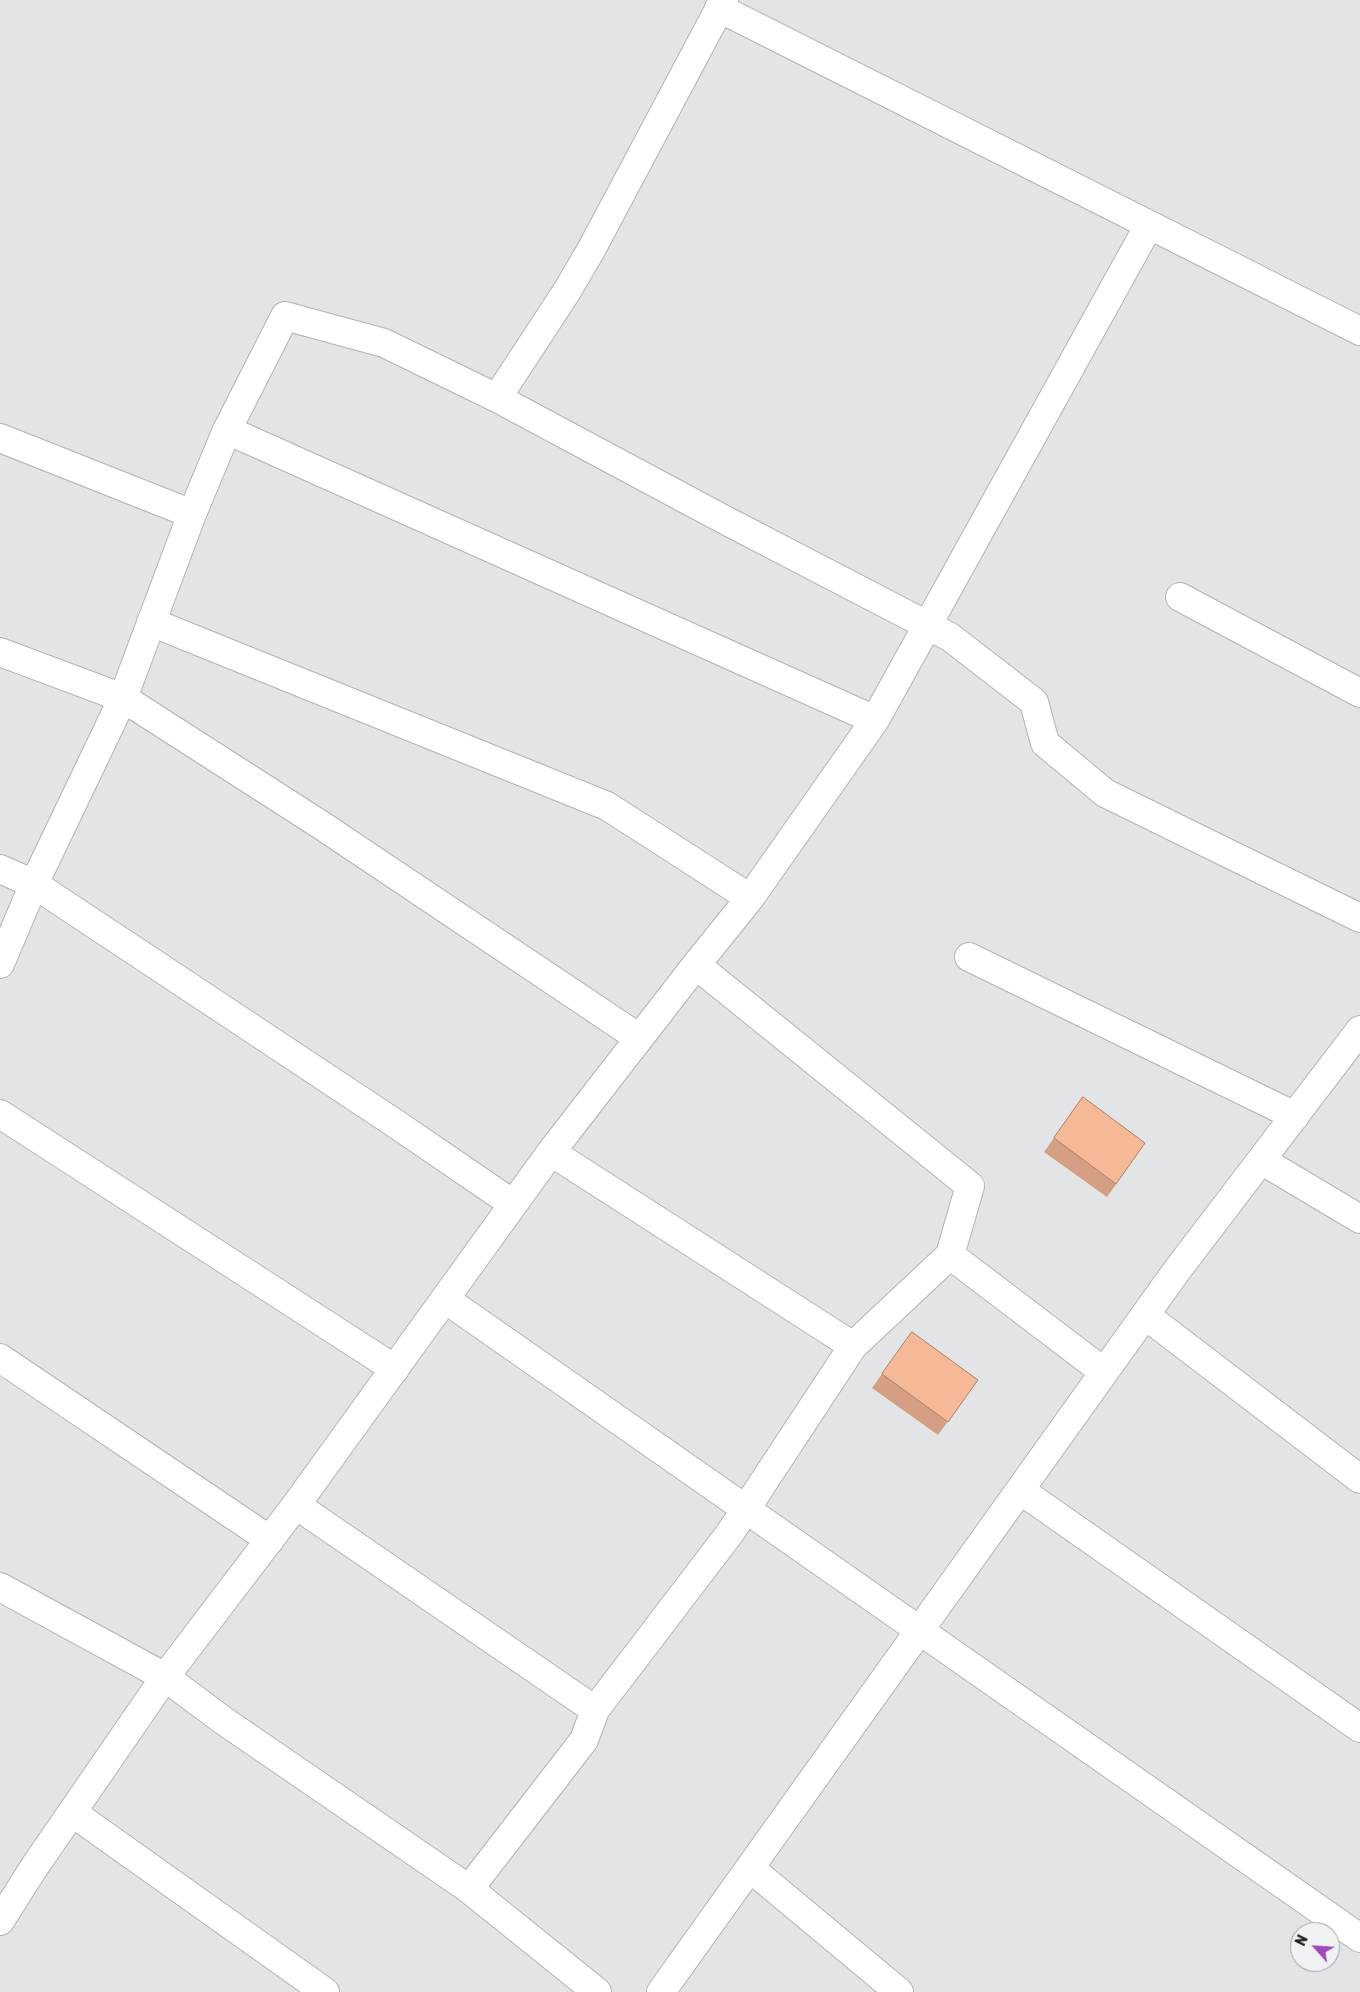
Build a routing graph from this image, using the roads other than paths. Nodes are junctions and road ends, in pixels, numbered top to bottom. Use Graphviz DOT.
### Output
graph roads {
  1 [pos="722,4"];
  2 [pos="1149,225"];
  3 [pos="1360,331"];
  4 [pos="497,398"];
  5 [pos="227,430"];
  6 [pos="0,438"];
  7 [pos="192,514"];
  8 [pos="1180,597"];
  9 [pos="151,622"];
  10 [pos="928,625"];
  11 [pos="0,652"];
  12 [pos="1360,693"];
  13 [pos="123,698"];
  14 [pos="875,720"];
  15 [pos="0,869"];
  16 [pos="34,884"];
  17 [pos="750,898"];
  18 [pos="1360,918"];
  19 [pos="969,957"];
  20 [pos="0,964"];
  21 [pos="696,965"];
  22 [pos="1360,1030"];
  23 [pos="639,1038"];
  24 [pos="0,1114"];
  25 [pos="1295,1116"];
  26 [pos="552,1152"];
  27 [pos="1262,1160"];
  28 [pos="513,1204"];
  29 [pos="1360,1219"];
  30 [pos="950,1255"];
  31 [pos="445,1299"];
  32 [pos="1145,1315"];
  33 [pos="853,1346"];
  34 [pos="0,1358"];
  35 [pos="395,1369"];
  36 [pos="1104,1372"];
  37 [pos="1360,1480"];
  38 [pos="1020,1490"];
  39 [pos="296,1505"];
  40 [pos="746,1509"];
  41 [pos="270,1540"];
  42 [pos="0,1587"];
  43 [pos="919,1631"];
  44 [pos="165,1676"];
  45 [pos="595,1710"];
  46 [pos="1360,1728"];
  47 [pos="73,1813"];
  48 [pos="750,1868"];
  49 [pos="469,1889"];
  50 [pos="4,1905"];
  51 [pos="1360,1938"];
  52 [pos="325,1992"];
  53 [pos="597,1992"];
  54 [pos="662,1992"];
  55 [pos="899,1992"];
  1 -- 2 [label="street"];
  1 -- 4 [label="street"];
  2 -- 3 [label="street"];
  2 -- 10 [label="street"];
  4 -- 5 [label="street"];
  4 -- 10 [label="street"];
  5 -- 7 [label="street"];
  5 -- 14 [label="street"];
  6 -- 7 [label="street"];
  7 -- 9 [label="street"];
  8 -- 12 [label="street"];
  9 -- 13 [label="street"];
  9 -- 17 [label="street"];
  10 -- 14 [label="street"];
  10 -- 18 [label="street"];
  11 -- 13 [label="street"];
  13 -- 16 [label="street"];
  13 -- 23 [label="street"];
  14 -- 17 [label="street"];
  15 -- 16 [label="street"];
  16 -- 20 [label="street"];
  16 -- 28 [label="street"];
  17 -- 21 [label="street"];
  19 -- 25 [label="street"];
  21 -- 23 [label="street"];
  21 -- 30 [label="street"];
  22 -- 25 [label="street"];
  23 -- 26 [label="street"];
  24 -- 35 [label="street"];
  25 -- 27 [label="street"];
  26 -- 28 [label="street"];
  26 -- 33 [label="street"];
  27 -- 29 [label="street"];
  27 -- 32 [label="street"];
  28 -- 31 [label="street"];
  30 -- 33 [label="street"];
  30 -- 36 [label="street"];
  31 -- 35 [label="street"];
  31 -- 40 [label="street"];
  32 -- 36 [label="street"];
  32 -- 37 [label="street"];
  33 -- 40 [label="street"];
  34 -- 41 [label="street"];
  35 -- 39 [label="street"];
  36 -- 38 [label="street"];
  38 -- 43 [label="street"];
  38 -- 46 [label="street"];
  39 -- 41 [label="street"];
  39 -- 45 [label="street"];
  40 -- 43 [label="street"];
  40 -- 45 [label="street"];
  41 -- 44 [label="street"];
  42 -- 44 [label="street"];
  43 -- 48 [label="street"];
  43 -- 51 [label="street"];
  44 -- 47 [label="street"];
  44 -- 49 [label="street"];
  45 -- 49 [label="street"];
  47 -- 50 [label="street"];
  47 -- 52 [label="street"];
  48 -- 54 [label="street"];
  48 -- 55 [label="street"];
  49 -- 53 [label="street"];
}
